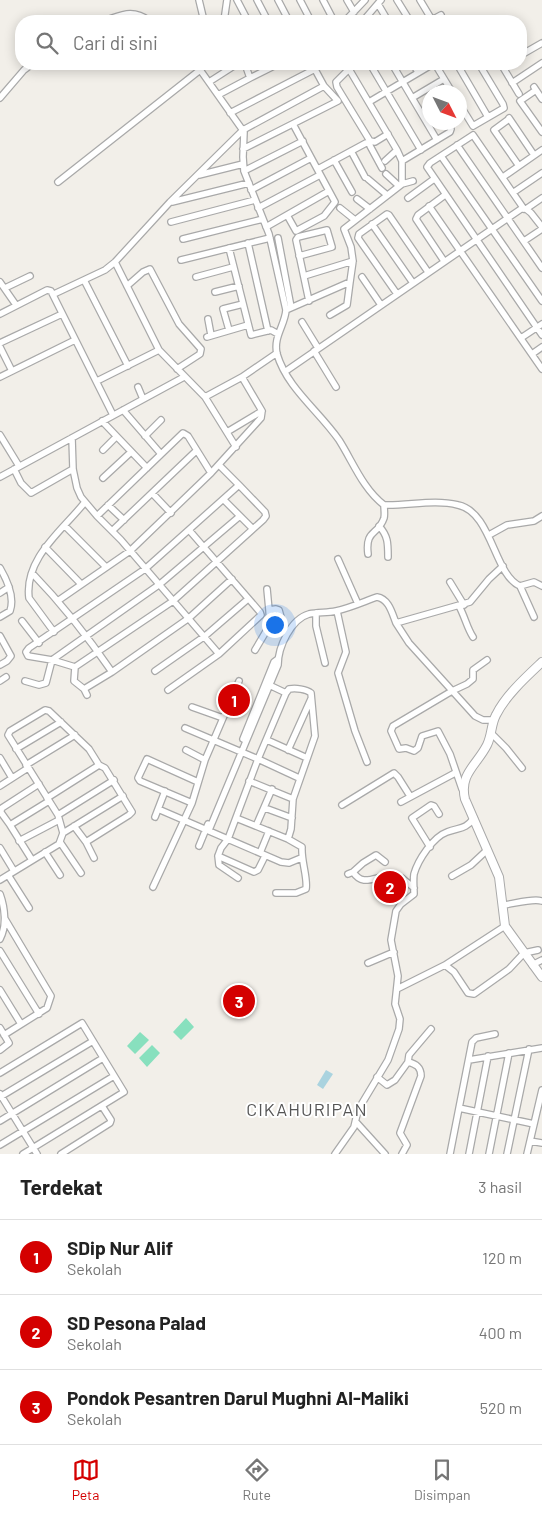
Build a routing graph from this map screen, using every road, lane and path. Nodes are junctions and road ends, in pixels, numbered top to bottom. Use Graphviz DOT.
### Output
graph roads {
  1 [pos="199,0"];
  2 [pos="226,0"];
  3 [pos="236,0"];
  4 [pos="256,0"];
  5 [pos="278,0"];
  6 [pos="300,0"];
  7 [pos="323,0"];
  8 [pos="347,0"];
  9 [pos="365,0"];
  10 [pos="420,0"];
  11 [pos="399,1"];
  12 [pos="380,2"];
  13 [pos="354,12"];
  14 [pos="119,15"];
  15 [pos="140,15"];
  16 [pos="203,15"];
  17 [pos="225,15"];
  18 [pos="245,15"];
  19 [pos="265,15"];
  20 [pos="287,15"];
  21 [pos="308,15"];
  22 [pos="331,15"];
  23 [pos="351,15"];
  24 [pos="369,15"];
  25 [pos="385,15"];
  26 [pos="407,15"];
  27 [pos="428,15"];
  28 [pos="542,42"];
  29 [pos="527,51"];
  30 [pos="542,63"];
  31 [pos="24,70"];
  32 [pos="194,70"];
  33 [pos="200,70"];
  34 [pos="228,70"];
  35 [pos="247,70"];
  36 [pos="264,70"];
  37 [pos="307,70"];
  38 [pos="316,70"];
  39 [pos="345,70"];
  40 [pos="350,70"];
  41 [pos="374,70"];
  42 [pos="395,70"];
  43 [pos="422,70"];
  44 [pos="438,70"];
  45 [pos="461,70"];
  46 [pos="483,70"];
  47 [pos="506,70"];
  48 [pos="418,72"];
  49 [pos="250,78"];
  50 [pos="444,79"];
  51 [pos="209,82"];
  52 [pos="402,82"];
  53 [pos="512,83"];
  54 [pos="436,85"];
  55 [pos="448,85"];
  56 [pos="324,86"];
  57 [pos="386,91"];
  58 [pos="422,93"];
  59 [pos="519,94"];
  60 [pos="218,95"];
  61 [pos="0,98"];
  62 [pos="412,98"];
  63 [pos="542,98"];
  64 [pos="368,102"];
  65 [pos="230,114"];
  66 [pos="467,116"];
  67 [pos="488,117"];
  68 [pos="293,124"];
  69 [pos="243,130"];
  70 [pos="451,130"];
  71 [pos="542,132"];
  72 [pos="388,134"];
  73 [pos="437,140"];
  74 [pos="303,141"];
  75 [pos="457,145"];
  76 [pos="243,149"];
  77 [pos="398,150"];
  78 [pos="420,150"];
  79 [pos="542,150"];
  80 [pos="351,151"];
  81 [pos="534,155"];
  82 [pos="441,156"];
  83 [pos="311,158"];
  84 [pos="334,160"];
  85 [pos="384,161"];
  86 [pos="243,164"];
  87 [pos="400,166"];
  88 [pos="519,166"];
  89 [pos="382,168"];
  90 [pos="244,171"];
  91 [pos="319,172"];
  92 [pos="542,173"];
  93 [pos="386,174"];
  94 [pos="198,175"];
  95 [pos="503,177"];
  96 [pos="434,179"];
  97 [pos="413,181"];
  98 [pos="58,182"];
  99 [pos="248,183"];
  100 [pos="400,185"];
  101 [pos="251,190"];
  102 [pos="329,191"];
  103 [pos="352,192"];
  104 [pos="514,192"];
  105 [pos="445,195"];
  106 [pos="387,196"];
  107 [pos="408,198"];
  108 [pos="542,198"];
  109 [pos="357,199"];
  110 [pos="255,200"];
  111 [pos="170,202"];
  112 [pos="430,206"];
  113 [pos="258,208"];
  114 [pos="340,208"];
  115 [pos="370,208"];
  116 [pos="525,209"];
  117 [pos="287,215"];
  118 [pos="508,218"];
  119 [pos="262,219"];
  120 [pos="355,220"];
  121 [pos="171,222"];
  122 [pos="372,224"];
  123 [pos="541,224"];
  124 [pos="266,226"];
  125 [pos="492,229"];
  126 [pos="270,238"];
  127 [pos="278,238"];
  128 [pos="183,239"];
  129 [pos="476,240"];
  130 [pos="524,241"];
  131 [pos="248,244"];
  132 [pos="229,248"];
  133 [pos="460,250"];
  134 [pos="299,256"];
  135 [pos="181,260"];
  136 [pos="353,261"];
  137 [pos="444,261"];
  138 [pos="115,262"];
  139 [pos="233,267"];
  140 [pos="542,268"];
  141 [pos="428,272"];
  142 [pos="30,276"];
  143 [pos="304,276"];
  144 [pos="196,277"];
  145 [pos="362,277"];
  146 [pos="84,280"];
  147 [pos="0,282"];
  148 [pos="350,282"];
  149 [pos="413,283"];
  150 [pos="127,286"];
  151 [pos="239,286"];
  152 [pos="5,288"];
  153 [pos="216,292"];
  154 [pos="54,294"];
  155 [pos="397,294"];
  156 [pos="309,301"];
  157 [pos="542,301"];
  158 [pos="243,304"];
  159 [pos="381,304"];
  160 [pos="16,306"];
  161 [pos="289,308"];
  162 [pos="0,314"];
  163 [pos="62,314"];
  164 [pos="330,315"];
  165 [pos="208,319"];
  166 [pos="302,322"];
  167 [pos="248,325"];
  168 [pos="539,326"];
  169 [pos="229,330"];
  170 [pos="268,331"];
  171 [pos="278,334"];
  172 [pos="542,335"];
  173 [pos="521,338"];
  174 [pos="75,340"];
  175 [pos="0,343"];
  176 [pos="542,347"];
  177 [pos="0,348"];
  178 [pos="159,350"];
  179 [pos="316,350"];
  180 [pos="277,353"];
  181 [pos="532,354"];
  182 [pos="128,366"];
  183 [pos="178,369"];
  184 [pos="542,369"];
  185 [pos="286,371"];
  186 [pos="12,372"];
  187 [pos="0,377"];
  188 [pos="184,377"];
  189 [pos="242,377"];
  190 [pos="97,381"];
  191 [pos="138,387"];
  192 [pos="336,387"];
  193 [pos="205,397"];
  194 [pos="143,399"];
  195 [pos="123,410"];
  196 [pos="262,411"];
  197 [pos="113,415"];
  198 [pos="161,420"];
  199 [pos="102,422"];
  200 [pos="227,432"];
  201 [pos="0,435"];
  202 [pos="145,436"];
  203 [pos="116,437"];
  204 [pos="72,438"];
  205 [pos="236,446"];
  206 [pos="103,450"];
  207 [pos="196,451"];
  208 [pos="131,452"];
  209 [pos="161,454"];
  210 [pos="219,465"];
  211 [pos="17,467"];
  212 [pos="147,468"];
  213 [pos="73,469"];
  214 [pos="211,473"];
  215 [pos="0,477"];
  216 [pos="103,478"];
  217 [pos="239,485"];
  218 [pos="152,493"];
  219 [pos="224,500"];
  220 [pos="85,502"];
  221 [pos="108,505"];
  222 [pos="384,505"];
  223 [pos="171,512"];
  224 [pos="96,516"];
  225 [pos="240,516"];
  226 [pos="542,516"];
  227 [pos="124,520"];
  228 [pos="65,526"];
  229 [pos="379,526"];
  230 [pos="189,530"];
  231 [pos="253,530"];
  232 [pos="112,531"];
  233 [pos="489,535"];
  234 [pos="45,547"];
  235 [pos="204,547"];
  236 [pos="130,551"];
  237 [pos="368,554"];
  238 [pos="388,557"];
  239 [pos="338,559"];
  240 [pos="217,562"];
  241 [pos="503,566"];
  242 [pos="106,568"];
  243 [pos="0,569"];
  244 [pos="145,569"];
  245 [pos="32,573"];
  246 [pos="232,579"];
  247 [pos="450,582"];
  248 [pos="81,584"];
  249 [pos="160,584"];
  250 [pos="541,584"];
  251 [pos="520,586"];
  252 [pos="9,588"];
  253 [pos="267,589"];
  254 [pos="0,593"];
  255 [pos="248,599"];
  256 [pos="58,600"];
  257 [pos="173,601"];
  258 [pos="358,604"];
  259 [pos="461,605"];
  260 [pos="269,610"];
  261 [pos="338,611"];
  262 [pos="316,612"];
  263 [pos="0,617"];
  264 [pos="534,617"];
  265 [pos="72,618"];
  266 [pos="190,618"];
  267 [pos="257,620"];
  268 [pos="22,621"];
  269 [pos="396,623"];
  270 [pos="268,629"];
  271 [pos="54,632"];
  272 [pos="286,632"];
  273 [pos="86,635"];
  274 [pos="0,636"];
  275 [pos="204,636"];
  276 [pos="474,637"];
  277 [pos="39,642"];
  278 [pos="254,650"];
  279 [pos="98,652"];
  280 [pos="219,654"];
  281 [pos="52,660"];
  282 [pos="488,660"];
  283 [pos="542,662"];
  284 [pos="325,663"];
  285 [pos="0,665"];
  286 [pos="75,667"];
  287 [pos="155,671"];
  288 [pos="112,672"];
  289 [pos="24,681"];
  290 [pos="239,681"];
  291 [pos="267,684"];
  292 [pos="168,690"];
  293 [pos="452,690"];
  294 [pos="286,693"];
  295 [pos="312,697"];
  296 [pos="192,707"];
  297 [pos="222,718"];
  298 [pos="494,720"];
  299 [pos="61,722"];
  300 [pos="185,728"];
  301 [pos="491,733"];
  302 [pos="75,735"];
  303 [pos="213,740"];
  304 [pos="267,740"];
  305 [pos="16,749"];
  306 [pos="186,750"];
  307 [pos="288,750"];
  308 [pos="240,752"];
  309 [pos="0,758"];
  310 [pos="306,758"];
  311 [pos="258,759"];
  312 [pos="205,760"];
  313 [pos="367,762"];
  314 [pos="99,765"];
  315 [pos="27,767"];
  316 [pos="522,768"];
  317 [pos="455,773"];
  318 [pos="12,778"];
  319 [pos="299,778"];
  320 [pos="114,780"];
  321 [pos="250,781"];
  322 [pos="198,782"];
  323 [pos="39,784"];
  324 [pos="0,786"];
  325 [pos="462,789"];
  326 [pos="272,790"];
  327 [pos="165,791"];
  328 [pos="123,796"];
  329 [pos="410,796"];
  330 [pos="293,799"];
  331 [pos="48,800"];
  332 [pos="401,802"];
  333 [pos="192,803"];
  334 [pos="342,805"];
  335 [pos="265,808"];
  336 [pos="158,809"];
  337 [pos="0,811"];
  338 [pos="439,814"];
  339 [pos="155,817"];
  340 [pos="59,818"];
  341 [pos="236,818"];
  342 [pos="292,818"];
  343 [pos="474,818"];
  344 [pos="184,819"];
  345 [pos="10,825"];
  346 [pos="74,826"];
  347 [pos="256,826"];
  348 [pos="207,830"];
  349 [pos="269,831"];
  350 [pos="63,833"];
  351 [pos="228,839"];
  352 [pos="288,839"];
  353 [pos="19,841"];
  354 [pos="60,842"];
  355 [pos="86,842"];
  356 [pos="199,846"];
  357 [pos="430,847"];
  358 [pos="0,848"];
  359 [pos="486,851"];
  360 [pos="45,852"];
  361 [pos="263,854"];
  362 [pos="218,856"];
  363 [pos="94,858"];
  364 [pos="301,858"];
  365 [pos="32,860"];
  366 [pos="385,862"];
  367 [pos="11,873"];
  368 [pos="81,873"];
  369 [pos="60,875"];
  370 [pos="452,876"];
  371 [pos="238,878"];
  372 [pos="0,880"];
  373 [pos="153,887"];
  374 [pos="414,888"];
  375 [pos="276,893"];
  376 [pos="0,894"];
  377 [pos="542,901"];
  378 [pos="1,902"];
  379 [pos="502,905"];
  380 [pos="29,908"];
  381 [pos="3,924"];
  382 [pos="506,926"];
  383 [pos="0,939"];
  384 [pos="538,950"];
  385 [pos="0,951"];
  386 [pos="394,952"];
  387 [pos="524,953"];
  388 [pos="542,960"];
  389 [pos="368,962"];
  390 [pos="532,964"];
  391 [pos="445,965"];
  392 [pos="542,977"];
  393 [pos="397,989"];
  394 [pos="0,990"];
  395 [pos="39,1014"];
  396 [pos="21,1024"];
  397 [pos="0,1028"];
  398 [pos="431,1029"];
  399 [pos="4,1034"];
  400 [pos="496,1034"];
  401 [pos="93,1041"];
  402 [pos="542,1048"];
  403 [pos="529,1049"];
  404 [pos="0,1050"];
  405 [pos="509,1053"];
  406 [pos="488,1056"];
  407 [pos="103,1058"];
  408 [pos="469,1060"];
  409 [pos="408,1062"];
  410 [pos="0,1073"];
  411 [pos="114,1076"];
  412 [pos="377,1077"];
  413 [pos="542,1090"];
  414 [pos="1,1095"];
  415 [pos="102,1106"];
  416 [pos="459,1108"];
  417 [pos="477,1112"];
  418 [pos="12,1113"];
  419 [pos="496,1116"];
  420 [pos="515,1120"];
  421 [pos="0,1121"];
  422 [pos="356,1122"];
  423 [pos="534,1124"];
  424 [pos="23,1131"];
  425 [pos="530,1141"];
  426 [pos="542,1143"];
  427 [pos="0,1145"];
  428 [pos="33,1148"];
  429 [pos="23,1154"];
  430 [pos="37,1154"];
  431 [pos="61,1154"];
  432 [pos="335,1154"];
  433 [pos="385,1154"];
  434 [pos="402,1154"];
  435 [pos="450,1154"];
  436 [pos="469,1154"];
  437 [pos="489,1154"];
  438 [pos="507,1154"];
  439 [pos="527,1154"];
  1 -- 16 [label="street"];
  2 -- 17 [label="street"];
  3 -- 18 [label="street"];
  4 -- 19 [label="street"];
  5 -- 20 [label="street"];
  6 -- 21 [label="street"];
  7 -- 22 [label="street"];
  8 -- 13 [label="street"];
  9 -- 13 [label="street"];
  10 -- 27 [label="street"];
  11 -- 26 [label="street"];
  12 -- 24 [label="street"];
  12 -- 25 [label="street"];
  13 -- 23 [label="street"];
  14 -- 15 [label="street"];
  28 -- 29 [label="street"];
  30 -- 53 [label="street"];
  31 -- 61 [label="street"];
  32 -- 98 [label="street"];
  33 -- 51 [label="street"];
  34 -- 51 [label="street"];
  35 -- 49 [label="street"];
  36 -- 49 [label="street"];
  37 -- 65 [label="street"];
  38 -- 56 [label="street"];
  39 -- 72 [label="street"];
  40 -- 64 [label="street"];
  41 -- 57 [label="street"];
  42 -- 52 [label="street"];
  43 -- 48 [label="street"];
  44 -- 50 [label="street"];
  45 -- 67 [label="street"];
  46 -- 67 [label="street"];
  47 -- 53 [label="street"];
  48 -- 52 [label="street"];
  49 -- 60 [label="street"];
  50 -- 54 [label="street"];
  50 -- 55 [label="street"];
  51 -- 60 [label="street"];
  52 -- 57 [label="street"];
  52 -- 62 [label="street"];
  53 -- 59 [label="street"];
  56 -- 68 [label="street"];
  56 -- 69 [label="street"];
  57 -- 64 [label="street"];
  57 -- 78 [label="street"];
  58 -- 62 [label="street"];
  60 -- 65 [label="street"];
  62 -- 73 [label="street"];
  63 -- 71 [label="street"];
  64 -- 72 [label="street"];
  65 -- 69 [label="street"];
  66 -- 67 [label="street"];
  68 -- 74 [label="street"];
  68 -- 76 [label="street"];
  69 -- 76 [label="street"];
  69 -- 94 [label="street"];
  70 -- 73 [label="street"];
  72 -- 77 [label="street"];
  73 -- 78 [label="street"];
  74 -- 83 [label="street"];
  74 -- 90 [label="street"];
  75 -- 82 [label="street"];
  75 -- 95 [label="street"];
  75 -- 118 [label="street"];
  76 -- 86 [label="street"];
  77 -- 85 [label="street"];
  77 -- 87 [label="street"];
  78 -- 87 [label="street"];
  79 -- 81 [label="street"];
  80 -- 84 [label="street"];
  80 -- 89 [label="street"];
  80 -- 106 [label="street"];
  81 -- 88 [label="street"];
  81 -- 88 [label="street"];
  82 -- 96 [label="street"];
  82 -- 125 [label="street"];
  83 -- 91 [label="street"];
  83 -- 101 [label="street"];
  84 -- 91 [label="street"];
  84 -- 103 [label="street"];
  86 -- 90 [label="street"];
  86 -- 94 [label="street"];
  87 -- 100 [label="street"];
  88 -- 95 [label="street"];
  90 -- 99 [label="street"];
  91 -- 102 [label="street"];
  91 -- 113 [label="street"];
  92 -- 104 [label="street"];
  93 -- 100 [label="street"];
  94 -- 111 [label="street"];
  95 -- 104 [label="street"];
  96 -- 105 [label="street"];
  96 -- 107 [label="street"];
  97 -- 100 [label="street"];
  99 -- 101 [label="street"];
  99 -- 111 [label="street"];
  100 -- 106 [label="street"];
  101 -- 110 [label="street"];
  102 -- 117 [label="street"];
  102 -- 117 [label="street"];
  104 -- 116 [label="street"];
  105 -- 112 [label="street"];
  105 -- 129 [label="street"];
  106 -- 115 [label="street"];
  108 -- 116 [label="street"];
  109 -- 115 [label="street"];
  110 -- 113 [label="street"];
  110 -- 121 [label="street"];
  111 -- 138 [label="street"];
  112 -- 133 [label="street"];
  112 -- 137 [label="street"];
  113 -- 119 [label="street"];
  114 -- 120 [label="street"];
  115 -- 120 [label="street"];
  116 -- 118 [label="street"];
  116 -- 123 [label="street"];
  117 -- 124 [label="street"];
  118 -- 125 [label="street"];
  118 -- 130 [label="street"];
  119 -- 124 [label="street"];
  119 -- 128 [label="street"];
  120 -- 136 [label="street"];
  122 -- 141 [label="street"];
  122 -- 149 [label="street"];
  122 -- 155 [label="street"];
  123 -- 130 [label="street"];
  124 -- 126 [label="street"];
  125 -- 129 [label="street"];
  125 -- 157 [label="street"];
  126 -- 131 [label="street"];
  126 -- 161 [label="street"];
  127 -- 161 [label="street"];
  129 -- 133 [label="street"];
  129 -- 168 [label="street"];
  130 -- 140 [label="street"];
  131 -- 132 [label="street"];
  131 -- 170 [label="street"];
  132 -- 135 [label="street"];
  132 -- 139 [label="street"];
  133 -- 137 [label="street"];
  133 -- 173 [label="street"];
  134 -- 134 [label="street"];
  134 -- 143 [label="street"];
  136 -- 143 [label="street"];
  136 -- 148 [label="street"];
  137 -- 141 [label="street"];
  138 -- 146 [label="street"];
  138 -- 150 [label="street"];
  139 -- 144 [label="street"];
  139 -- 151 [label="street"];
  141 -- 149 [label="street"];
  142 -- 152 [label="street"];
  143 -- 156 [label="street"];
  145 -- 159 [label="street"];
  146 -- 154 [label="street"];
  146 -- 182 [label="street"];
  147 -- 152 [label="street"];
  148 -- 156 [label="street"];
  148 -- 164 [label="street"];
  149 -- 155 [label="street"];
  150 -- 178 [label="street"];
  150 -- 183 [label="street"];
  151 -- 153 [label="street"];
  151 -- 158 [label="street"];
  152 -- 160 [label="street"];
  154 -- 160 [label="street"];
  154 -- 163 [label="street"];
  155 -- 159 [label="street"];
  156 -- 161 [label="street"];
  158 -- 167 [label="street"];
  158 -- 169 [label="street"];
  159 -- 179 [label="street"];
  160 -- 162 [label="street"];
  161 -- 171 [label="street"];
  163 -- 174 [label="street"];
  163 -- 175 [label="street"];
  165 -- 169 [label="street"];
  166 -- 179 [label="street"];
  167 -- 169 [label="street"];
  167 -- 170 [label="street"];
  168 -- 172 [label="street"];
  168 -- 173 [label="street"];
  170 -- 171 [label="street"];
  171 -- 180 [label="street"];
  173 -- 181 [label="street"];
  174 -- 186 [label="street"];
  174 -- 190 [label="street"];
  176 -- 181 [label="street"];
  177 -- 186 [label="street"];
  178 -- 182 [label="street"];
  178 -- 183 [label="street"];
  179 -- 185 [label="street"];
  179 -- 192 [label="street"];
  180 -- 185 [label="street"];
  180 -- 189 [label="street"];
  181 -- 184 [label="street"];
  182 -- 190 [label="street"];
  183 -- 188 [label="street"];
  185 -- 222 [label="street"];
  186 -- 187 [label="street"];
  188 -- 193 [label="street"];
  188 -- 194 [label="street"];
  189 -- 193 [label="street"];
  189 -- 196 [label="street"];
  190 -- 197 [label="street"];
  191 -- 194 [label="street"];
  193 -- 200 [label="street"];
  194 -- 195 [label="street"];
  195 -- 197 [label="street"];
  195 -- 202 [label="street"];
  196 -- 200 [label="street"];
  196 -- 205 [label="street"];
  197 -- 199 [label="street"];
  198 -- 202 [label="street"];
  199 -- 203 [label="street"];
  199 -- 204 [label="street"];
  200 -- 205 [label="street"];
  201 -- 211 [label="street"];
  202 -- 209 [label="street"];
  203 -- 206 [label="street"];
  203 -- 208 [label="street"];
  204 -- 211 [label="street"];
  204 -- 213 [label="street"];
  205 -- 210 [label="street"];
  207 -- 209 [label="street"];
  207 -- 214 [label="street"];
  207 -- 218 [label="street"];
  208 -- 212 [label="street"];
  208 -- 216 [label="street"];
  209 -- 212 [label="street"];
  210 -- 214 [label="street"];
  210 -- 217 [label="street"];
  211 -- 213 [label="street"];
  211 -- 215 [label="street"];
  212 -- 221 [label="street"];
  213 -- 220 [label="street"];
  214 -- 223 [label="street"];
  217 -- 219 [label="street"];
  217 -- 231 [label="street"];
  218 -- 223 [label="street"];
  218 -- 227 [label="street"];
  219 -- 225 [label="street"];
  219 -- 230 [label="street"];
  220 -- 224 [label="street"];
  220 -- 228 [label="street"];
  221 -- 224 [label="street"];
  221 -- 227 [label="street"];
  222 -- 229 [label="street"];
  222 -- 233 [label="street"];
  223 -- 236 [label="street"];
  224 -- 232 [label="street"];
  225 -- 231 [label="street"];
  225 -- 235 [label="street"];
  226 -- 233 [label="street"];
  227 -- 232 [label="street"];
  228 -- 234 [label="street"];
  228 -- 242 [label="street"];
  229 -- 237 [label="street"];
  229 -- 238 [label="street"];
  230 -- 235 [label="street"];
  230 -- 244 [label="street"];
  231 -- 240 [label="street"];
  232 -- 236 [label="street"];
  233 -- 241 [label="street"];
  234 -- 245 [label="street"];
  234 -- 248 [label="street"];
  235 -- 240 [label="street"];
  235 -- 249 [label="street"];
  236 -- 242 [label="street"];
  236 -- 244 [label="street"];
  239 -- 258 [label="street"];
  240 -- 246 [label="street"];
  240 -- 257 [label="street"];
  241 -- 251 [label="street"];
  241 -- 259 [label="street"];
  242 -- 248 [label="street"];
  243 -- 252 [label="street"];
  244 -- 249 [label="street"];
  244 -- 265 [label="street"];
  245 -- 256 [label="street"];
  245 -- 271 [label="street"];
  246 -- 255 [label="street"];
  246 -- 266 [label="street"];
  247 -- 259 [label="street"];
  248 -- 256 [label="street"];
  249 -- 257 [label="street"];
  249 -- 273 [label="street"];
  250 -- 251 [label="street"];
  251 -- 264 [label="street"];
  252 -- 254 [label="street"];
  252 -- 263 [label="street"];
  253 -- 260 [label="street"];
  255 -- 267 [label="street"];
  255 -- 275 [label="street"];
  256 -- 265 [label="street"];
  257 -- 266 [label="street"];
  257 -- 279 [label="street"];
  258 -- 261 [label="street"];
  258 -- 269 [label="street"];
  259 -- 269 [label="street"];
  259 -- 276 [label="street"];
  260 -- 270 [label="street"];
  260 -- 272 [label="street"];
  261 -- 262 [label="street"];
  261 -- 313 [label="street"];
  262 -- 272 [label="street"];
  262 -- 284 [label="street"];
  265 -- 271 [label="street"];
  265 -- 273 [label="street"];
  266 -- 275 [label="street"];
  266 -- 288 [label="street"];
  267 -- 270 [label="street"];
  267 -- 280 [label="street"];
  268 -- 277 [label="street"];
  269 -- 293 [label="street"];
  270 -- 272 [label="street"];
  270 -- 278 [label="street"];
  271 -- 277 [label="street"];
  272 -- 291 [label="street"];
  273 -- 279 [label="street"];
  273 -- 281 [label="street"];
  274 -- 285 [label="street"];
  275 -- 280 [label="street"];
  275 -- 287 [label="street"];
  277 -- 281 [label="street"];
  279 -- 286 [label="street"];
  279 -- 288 [label="street"];
  280 -- 292 [label="street"];
  281 -- 286 [label="street"];
  281 -- 289 [label="street"];
  282 -- 293 [label="street"];
  283 -- 298 [label="street"];
  286 -- 288 [label="street"];
  290 -- 297 [label="street"];
  291 -- 294 [label="street"];
  291 -- 308 [label="street"];
  293 -- 298 [label="street"];
  293 -- 317 [label="street"];
  294 -- 295 [label="street"];
  294 -- 304 [label="street"];
  295 -- 307 [label="street"];
  295 -- 310 [label="street"];
  296 -- 297 [label="street"];
  297 -- 303 [label="street"];
  298 -- 301 [label="street"];
  299 -- 302 [label="street"];
  299 -- 305 [label="street"];
  299 -- 305 [label="street"];
  300 -- 303 [label="street"];
  301 -- 316 [label="street"];
  301 -- 325 [label="street"];
  302 -- 314 [label="street"];
  302 -- 315 [label="street"];
  303 -- 308 [label="street"];
  303 -- 312 [label="street"];
  304 -- 307 [label="street"];
  304 -- 311 [label="street"];
  305 -- 315 [label="street"];
  306 -- 312 [label="street"];
  307 -- 310 [label="street"];
  308 -- 311 [label="street"];
  308 -- 348 [label="street"];
  309 -- 318 [label="street"];
  310 -- 319 [label="street"];
  311 -- 319 [label="street"];
  311 -- 321 [label="street"];
  312 -- 322 [label="street"];
  314 -- 320 [label="street"];
  314 -- 331 [label="street"];
  315 -- 318 [label="street"];
  315 -- 323 [label="street"];
  317 -- 325 [label="street"];
  317 -- 329 [label="street"];
  318 -- 324 [label="street"];
  319 -- 330 [label="street"];
  320 -- 328 [label="street"];
  320 -- 340 [label="street"];
  321 -- 326 [label="street"];
  321 -- 341 [label="street"];
  322 -- 327 [label="street"];
  322 -- 333 [label="street"];
  323 -- 331 [label="street"];
  323 -- 337 [label="street"];
  325 -- 343 [label="street"];
  326 -- 330 [label="street"];
  326 -- 335 [label="street"];
  327 -- 333 [label="street"];
  327 -- 336 [label="street"];
  328 -- 346 [label="street"];
  328 -- 355 [label="street"];
  329 -- 332 [label="street"];
  329 -- 334 [label="street"];
  330 -- 342 [label="street"];
  331 -- 340 [label="street"];
  331 -- 345 [label="street"];
  333 -- 344 [label="street"];
  335 -- 342 [label="street"];
  335 -- 347 [label="street"];
  336 -- 339 [label="street"];
  336 -- 344 [label="street"];
  337 -- 345 [label="street"];
  338 -- 357 [label="street"];
  340 -- 350 [label="street"];
  340 -- 353 [label="street"];
  341 -- 347 [label="street"];
  341 -- 351 [label="street"];
  342 -- 352 [label="street"];
  343 -- 357 [label="street"];
  343 -- 359 [label="street"];
  344 -- 348 [label="street"];
  344 -- 373 [label="street"];
  345 -- 353 [label="street"];
  346 -- 350 [label="street"];
  346 -- 355 [label="street"];
  347 -- 349 [label="street"];
  348 -- 351 [label="street"];
  348 -- 356 [label="street"];
  349 -- 352 [label="street"];
  349 -- 361 [label="street"];
  350 -- 354 [label="street"];
  351 -- 361 [label="street"];
  351 -- 362 [label="street"];
  352 -- 364 [label="street"];
  353 -- 365 [label="street"];
  354 -- 360 [label="street"];
  354 -- 368 [label="street"];
  355 -- 363 [label="street"];
  357 -- 374 [label="street"];
  358 -- 367 [label="street"];
  359 -- 370 [label="street"];
  359 -- 379 [label="street"];
  360 -- 365 [label="street"];
  360 -- 369 [label="street"];
  361 -- 362 [label="street"];
  361 -- 364 [label="street"];
  362 -- 371 [label="street"];
  364 -- 375 [label="street"];
  365 -- 367 [label="street"];
  366 -- 374 [label="street"];
  367 -- 372 [label="street"];
  367 -- 380 [label="street"];
  374 -- 386 [label="street"];
  376 -- 378 [label="street"];
  377 -- 379 [label="street"];
  378 -- 381 [label="street"];
  379 -- 382 [label="street"];
  381 -- 383 [label="street"];
  381 -- 395 [label="street"];
  382 -- 387 [label="street"];
  382 -- 391 [label="street"];
  384 -- 387 [label="street"];
  385 -- 395 [label="street"];
  386 -- 389 [label="street"];
  386 -- 393 [label="street"];
  387 -- 390 [label="street"];
  387 -- 391 [label="street"];
  388 -- 390 [label="street"];
  390 -- 392 [label="street"];
  391 -- 393 [label="street"];
  393 -- 412 [label="street"];
  394 -- 396 [label="street"];
  395 -- 396 [label="street"];
  396 -- 399 [label="street"];
  397 -- 399 [label="street"];
  398 -- 409 [label="street"];
  399 -- 404 [label="street"];
  400 -- 408 [label="street"];
  401 -- 407 [label="street"];
  401 -- 410 [label="street"];
  401 -- 414 [label="street"];
  402 -- 403 [label="street"];
  403 -- 405 [label="street"];
  403 -- 420 [label="street"];
  405 -- 406 [label="street"];
  405 -- 419 [label="street"];
  406 -- 408 [label="street"];
  406 -- 417 [label="street"];
  407 -- 411 [label="street"];
  407 -- 418 [label="street"];
  408 -- 416 [label="street"];
  409 -- 412 [label="street"];
  409 -- 434 [label="street"];
  411 -- 415 [label="street"];
  411 -- 424 [label="street"];
  412 -- 422 [label="street"];
  413 -- 423 [label="street"];
  414 -- 418 [label="street"];
  415 -- 428 [label="street"];
  415 -- 431 [label="street"];
  416 -- 417 [label="street"];
  416 -- 435 [label="street"];
  417 -- 419 [label="street"];
  417 -- 436 [label="street"];
  418 -- 421 [label="street"];
  418 -- 424 [label="street"];
  419 -- 420 [label="street"];
  419 -- 437 [label="street"];
  420 -- 423 [label="street"];
  420 -- 438 [label="street"];
  422 -- 432 [label="street"];
  422 -- 433 [label="street"];
  423 -- 425 [label="street"];
  424 -- 427 [label="street"];
  424 -- 428 [label="street"];
  425 -- 426 [label="street"];
  425 -- 439 [label="street"];
  428 -- 429 [label="street"];
  428 -- 430 [label="street"];
}
